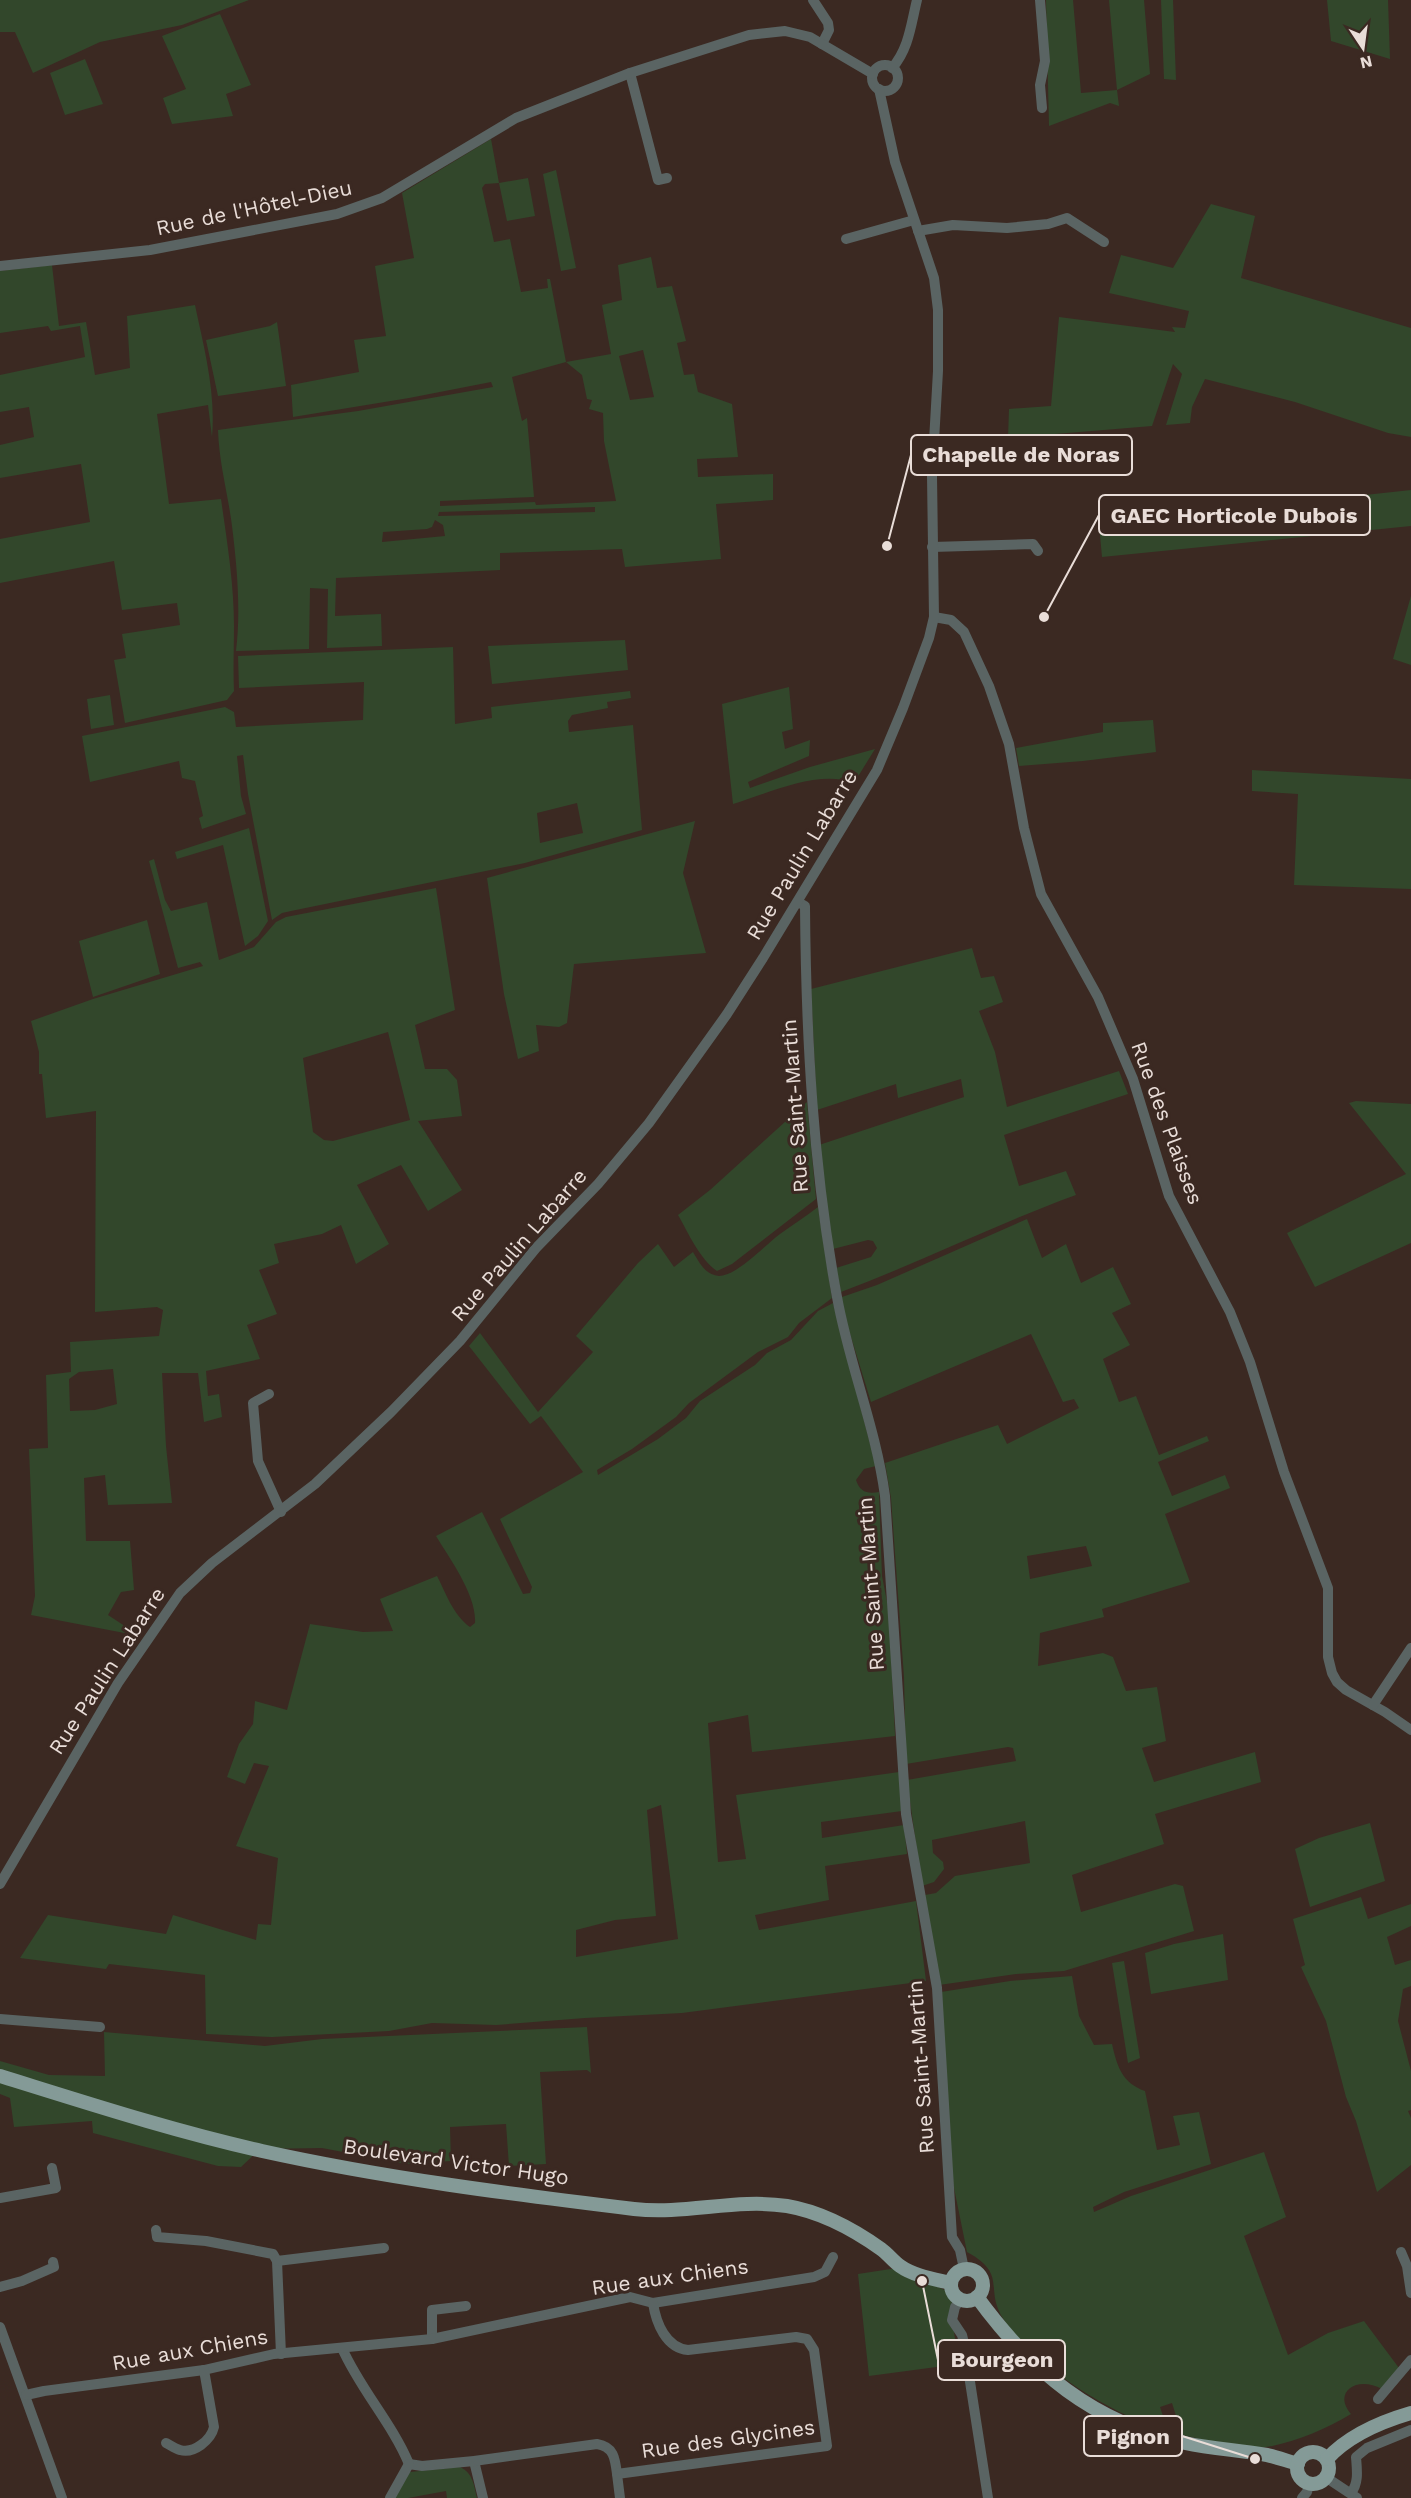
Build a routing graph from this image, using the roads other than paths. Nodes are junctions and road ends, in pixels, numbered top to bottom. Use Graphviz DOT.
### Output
graph roads {
  1 [pos="813,0"];
  2 [pos="917,0"];
  3 [pos="1040,0"];
  4 [pos="822,44"];
  5 [pos="892,68"];
  6 [pos="630,73"];
  7 [pos="873,74"];
  8 [pos="893,88"];
  9 [pos="879,89"];
  10 [pos="1042,108"];
  11 [pos="890,137"];
  12 [pos="667,178"];
  13 [pos="914,220"];
  14 [pos="918,231"];
  15 [pos="846,238"];
  16 [pos="1104,242"];
  17 [pos="0,266"];
  18 [pos="932,547"];
  19 [pos="1038,551"];
  20 [pos="934,617"];
  21 [pos="798,902"];
  22 [pos="269,1394"];
  23 [pos="281,1512"];
  24 [pos="1411,1648"];
  25 [pos="1373,1705"];
  26 [pos="1411,1730"];
  27 [pos="0,1884"];
  28 [pos="0,2019"];
  29 [pos="100,2027"];
  30 [pos="0,2076"];
  31 [pos="52,2168"];
  32 [pos="0,2198"];
  33 [pos="156,2230"];
  34 [pos="384,2248"];
  35 [pos="1401,2252"];
  36 [pos="833,2257"];
  37 [pos="277,2261"];
  38 [pos="53,2262"];
  39 [pos="964,2269"];
  40 [pos="951,2283"];
  41 [pos="0,2287"];
  42 [pos="1411,2293"];
  43 [pos="977,2297"];
  44 [pos="961,2299"];
  45 [pos="653,2302"];
  46 [pos="466,2306"];
  47 [pos="0,2327"];
  48 [pos="432,2339"];
  49 [pos="342,2348"];
  50 [pos="5,2354"];
  51 [pos="281,2354"];
  52 [pos="1411,2360"];
  53 [pos="204,2370"];
  54 [pos="26,2395"];
  55 [pos="1378,2399"];
  56 [pos="1411,2413"];
  57 [pos="1411,2430"];
  58 [pos="166,2443"];
  59 [pos="1327,2459"];
  60 [pos="474,2461"];
  61 [pos="409,2464"];
  62 [pos="1298,2464"];
  63 [pos="617,2474"];
  64 [pos="1327,2478"];
  65 [pos="1309,2484"];
  66 [pos="1354,2495"];
  67 [pos="62,2498"];
  68 [pos="390,2498"];
  69 [pos="483,2498"];
  70 [pos="620,2498"];
  71 [pos="988,2498"];
  72 [pos="1302,2498"];
  1 -- 4 [label="street"];
  2 -- 5 [label="street"];
  3 -- 10 [label="street"];
  4 -- 6 [label="street, Rue de l'Hôtel-Dieu"];
  4 -- 7 [label="street, Rue de l'Hôtel-Dieu"];
  5 -- 7 [label="street"];
  5 -- 8 [label="street"];
  6 -- 12 [label="street"];
  6 -- 17 [label="street, Rue de l'Hôtel-Dieu"];
  7 -- 9 [label="street"];
  8 -- 9 [label="street"];
  8 -- 11 [label="street"];
  9 -- 11 [label="street"];
  11 -- 13 [label="street, Rue Paulin Labarre"];
  13 -- 14 [label="street, Rue Paulin Labarre"];
  13 -- 15 [label="street"];
  14 -- 16 [label="street"];
  14 -- 18 [label="street, Rue Paulin Labarre"];
  18 -- 19 [label="street"];
  18 -- 20 [label="street, Rue Paulin Labarre"];
  20 -- 21 [label="street, Rue Paulin Labarre"];
  20 -- 25 [label="street, Rue des Plaisses"];
  21 -- 23 [label="street, Rue Paulin Labarre"];
  21 -- 39 [label="street, Rue Saint-Martin"];
  22 -- 23 [label="street"];
  23 -- 27 [label="street, Rue Paulin Labarre"];
  24 -- 25 [label="street"];
  25 -- 26 [label="street, Rue des Plaisses"];
  28 -- 29 [label="street"];
  30 -- 40 [label="main road, Boulevard Victor Hugo"];
  31 -- 32 [label="street"];
  33 -- 37 [label="street"];
  34 -- 37 [label="street"];
  35 -- 42 [label="street"];
  36 -- 45 [label="street, Rue aux Chiens"];
  37 -- 51 [label="street"];
  38 -- 41 [label="street"];
  39 -- 40 [label="main road"];
  39 -- 43 [label="main road"];
  40 -- 44 [label="main road"];
  43 -- 44 [label="main road"];
  43 -- 62 [label="main road"];
  44 -- 71 [label="street"];
  45 -- 48 [label="street, Rue aux Chiens"];
  45 -- 63 [label="street, Rue des Glycines"];
  46 -- 48 [label="street"];
  47 -- 50 [label="street"];
  48 -- 49 [label="street, Rue aux Chiens"];
  49 -- 51 [label="street, Rue aux Chiens"];
  49 -- 61 [label="street"];
  50 -- 54 [label="street"];
  51 -- 53 [label="street, Rue aux Chiens"];
  52 -- 55 [label="street"];
  53 -- 54 [label="street, Rue aux Chiens"];
  53 -- 58 [label="street"];
  54 -- 67 [label="street"];
  56 -- 59 [label="main road"];
  57 -- 66 [label="street"];
  59 -- 62 [label="main road"];
  59 -- 64 [label="main road"];
  60 -- 61 [label="street"];
  60 -- 63 [label="street"];
  60 -- 69 [label="street"];
  61 -- 68 [label="street"];
  62 -- 65 [label="main road"];
  63 -- 70 [label="street, Rue des Glycines"];
  64 -- 65 [label="main road"];
  64 -- 66 [label="street"];
  65 -- 72 [label="street"];
}
